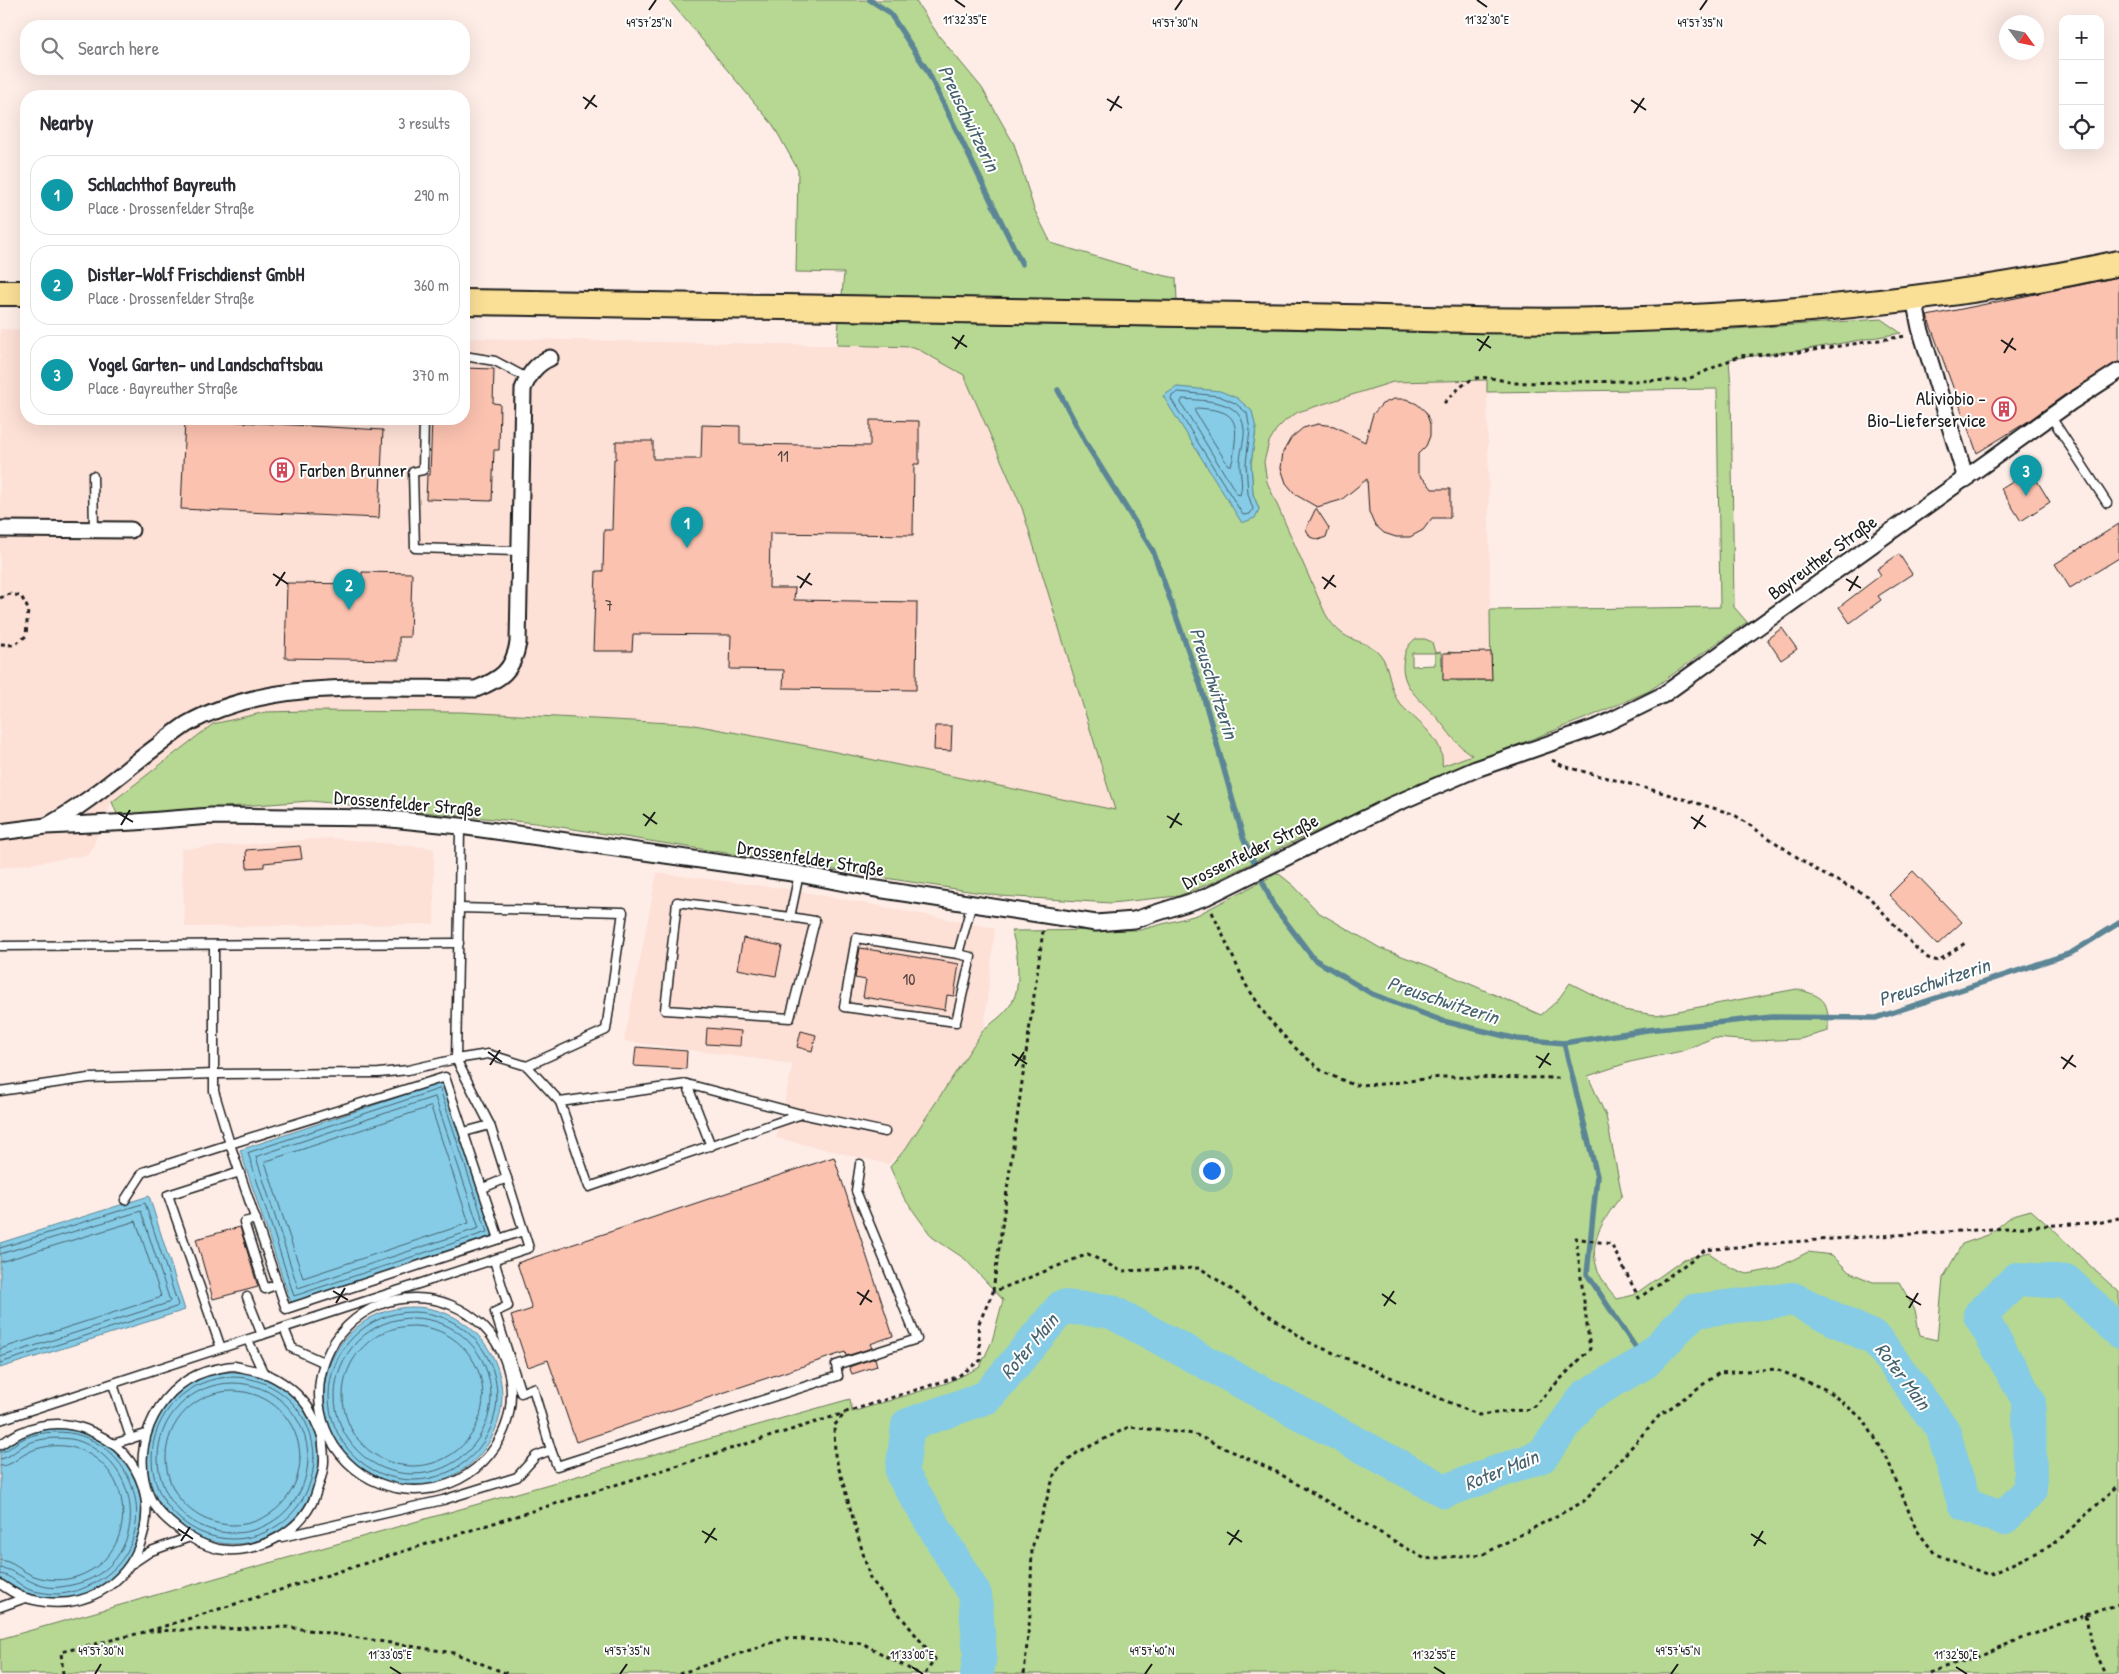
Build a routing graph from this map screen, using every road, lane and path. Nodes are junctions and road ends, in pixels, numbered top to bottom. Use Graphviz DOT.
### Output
graph roads {
  1 [pos="2119,263"];
  2 [pos="0,293"];
  3 [pos="20,293"];
  4 [pos="1914,299"];
  5 [pos="470,302"];
  6 [pos="1921,333"];
  7 [pos="470,357"];
  8 [pos="550,358"];
  9 [pos="2119,371"];
  10 [pos="527,378"];
  11 [pos="1444,403"];
  12 [pos="2051,417"];
  13 [pos="424,425"];
  14 [pos="93,476"];
  15 [pos="1966,479"];
  16 [pos="2107,503"];
  17 [pos="0,529"];
  18 [pos="94,530"];
  19 [pos="130,530"];
  20 [pos="520,551"];
  21 [pos="0,598"];
  22 [pos="0,644"];
  23 [pos="1535,749"];
  24 [pos="46,826"];
  25 [pos="460,826"];
  26 [pos="0,832"];
  27 [pos="799,874"];
  28 [pos="1211,895"];
  29 [pos="972,903"];
  30 [pos="459,908"];
  31 [pos="1045,914"];
  32 [pos="790,916"];
  33 [pos="458,943"];
  34 [pos="1966,944"];
  35 [pos="214,945"];
  36 [pos="0,946"];
  37 [pos="958,954"];
  38 [pos="456,1059"];
  39 [pos="527,1066"];
  40 [pos="214,1074"];
  41 [pos="1562,1078"];
  42 [pos="686,1084"];
  43 [pos="0,1091"];
  44 [pos="560,1102"];
  45 [pos="802,1114"];
  46 [pos="490,1125"];
  47 [pos="464,1132"];
  48 [pos="885,1132"];
  49 [pos="230,1144"];
  50 [pos="711,1146"];
  51 [pos="860,1164"];
  52 [pos="240,1172"];
  53 [pos="507,1178"];
  54 [pos="483,1188"];
  55 [pos="125,1200"];
  56 [pos="2119,1218"];
  57 [pos="256,1219"];
  58 [pos="524,1231"];
  59 [pos="499,1239"];
  60 [pos="494,1260"];
  61 [pos="397,1273"];
  62 [pos="278,1284"];
  63 [pos="402,1289"];
  64 [pos="993,1292"];
  65 [pos="248,1297"];
  66 [pos="389,1298"];
  67 [pos="286,1308"];
  68 [pos="288,1327"];
  69 [pos="262,1335"];
  70 [pos="248,1340"];
  71 [pos="221,1348"];
  72 [pos="198,1356"];
  73 [pos="324,1362"];
  74 [pos="204,1371"];
  75 [pos="262,1372"];
  76 [pos="512,1372"];
  77 [pos="113,1384"];
  78 [pos="38,1408"];
  79 [pos="846,1412"];
  80 [pos="0,1420"];
  81 [pos="44,1424"];
  82 [pos="323,1424"];
  83 [pos="146,1434"];
  84 [pos="321,1434"];
  85 [pos="131,1439"];
  86 [pos="113,1444"];
  87 [pos="0,1445"];
  88 [pos="551,1450"];
  89 [pos="2119,1485"];
  90 [pos="439,1486"];
  91 [pos="149,1495"];
  92 [pos="443,1500"];
  93 [pos="147,1508"];
  94 [pos="280,1537"];
  95 [pos="190,1538"];
  96 [pos="131,1564"];
  97 [pos="0,1584"];
  98 [pos="25,1598"];
  99 [pos="2119,1603"];
  100 [pos="0,1607"];
  101 [pos="2086,1614"];
  102 [pos="149,1630"];
  103 [pos="63,1674"];
  104 [pos="508,1674"];
  105 [pos="679,1674"];
  106 [pos="919,1674"];
  107 [pos="924,1674"];
  108 [pos="1024,1674"];
  109 [pos="1930,1674"];
  110 [pos="2106,1674"];
  1 -- 4 [label="main road"];
  2 -- 3 [label="main road"];
  4 -- 5 [label="main road"];
  4 -- 6 [label="street"];
  6 -- 11 [label="path"];
  6 -- 15 [label="street"];
  7 -- 10 [label="lane"];
  8 -- 10 [label="street"];
  9 -- 12 [label="street, Bayreuther Straße"];
  10 -- 20 [label="street, Drossenfelder Straße"];
  12 -- 15 [label="street, Bayreuther Straße"];
  12 -- 16 [label="lane"];
  13 -- 20 [label="lane"];
  14 -- 18 [label="lane"];
  15 -- 23 [label="street, Bayreuther Straße"];
  17 -- 18 [label="street"];
  18 -- 19 [label="street"];
  20 -- 24 [label="street, Drossenfelder Straße"];
  21 -- 22 [label="path"];
  23 -- 28 [label="street, Drossenfelder Straße"];
  23 -- 34 [label="path"];
  24 -- 25 [label="street, Drossenfelder Straße"];
  24 -- 26 [label="street, Drossenfelder Straße"];
  25 -- 27 [label="street, Drossenfelder Straße"];
  25 -- 30 [label="lane"];
  27 -- 29 [label="street, Drossenfelder Straße"];
  27 -- 32 [label="lane"];
  28 -- 31 [label="street, Drossenfelder Straße"];
  28 -- 41 [label="path"];
  29 -- 31 [label="street, Drossenfelder Straße"];
  29 -- 37 [label="lane"];
  30 -- 33 [label="lane"];
  30 -- 39 [label="lane"];
  31 -- 64 [label="path"];
  32 -- 32 [label="lane"];
  33 -- 35 [label="lane"];
  33 -- 38 [label="lane"];
  35 -- 36 [label="lane"];
  35 -- 40 [label="lane"];
  37 -- 37 [label="lane"];
  38 -- 39 [label="lane"];
  38 -- 40 [label="lane"];
  38 -- 46 [label="lane"];
  39 -- 44 [label="lane"];
  40 -- 43 [label="lane"];
  40 -- 49 [label="lane"];
  42 -- 44 [label="lane"];
  42 -- 45 [label="lane"];
  42 -- 50 [label="lane"];
  44 -- 50 [label="lane"];
  45 -- 48 [label="lane"];
  45 -- 50 [label="lane"];
  46 -- 47 [label="lane"];
  46 -- 53 [label="lane"];
  47 -- 49 [label="lane"];
  47 -- 54 [label="lane"];
  49 -- 52 [label="lane"];
  49 -- 55 [label="lane"];
  51 -- 88 [label="lane"];
  52 -- 57 [label="lane"];
  52 -- 71 [label="lane"];
  53 -- 54 [label="lane"];
  53 -- 58 [label="lane"];
  54 -- 59 [label="lane"];
  56 -- 64 [label="path"];
  57 -- 62 [label="lane"];
  57 -- 62 [label="lane"];
  58 -- 59 [label="lane"];
  58 -- 60 [label="lane"];
  59 -- 61 [label="lane"];
  60 -- 63 [label="lane"];
  60 -- 76 [label="lane"];
  61 -- 63 [label="lane"];
  61 -- 67 [label="lane"];
  62 -- 67 [label="lane"];
  63 -- 66 [label="lane"];
  64 -- 79 [label="path"];
  65 -- 69 [label="lane"];
  66 -- 68 [label="lane"];
  66 -- 73 [label="lane"];
  66 -- 76 [label="lane"];
  67 -- 68 [label="lane"];
  68 -- 69 [label="lane"];
  68 -- 73 [label="lane"];
  69 -- 70 [label="lane"];
  70 -- 71 [label="lane"];
  70 -- 75 [label="lane"];
  71 -- 72 [label="lane"];
  72 -- 74 [label="lane"];
  72 -- 77 [label="lane"];
  73 -- 82 [label="lane"];
  74 -- 75 [label="lane"];
  74 -- 83 [label="lane"];
  75 -- 84 [label="lane"];
  76 -- 88 [label="lane"];
  76 -- 90 [label="lane"];
  77 -- 78 [label="lane"];
  77 -- 85 [label="lane"];
  78 -- 80 [label="lane"];
  78 -- 81 [label="lane"];
  79 -- 102 [label="path"];
  79 -- 107 [label="path"];
  81 -- 86 [label="lane"];
  81 -- 87 [label="lane"];
  82 -- 84 [label="lane"];
  82 -- 90 [label="lane"];
  83 -- 85 [label="lane"];
  83 -- 91 [label="lane"];
  84 -- 94 [label="lane"];
  85 -- 86 [label="lane"];
  86 -- 93 [label="lane"];
  88 -- 92 [label="lane"];
  89 -- 108 [label="path"];
  90 -- 92 [label="lane"];
  91 -- 93 [label="lane"];
  91 -- 95 [label="lane"];
  92 -- 94 [label="lane"];
  93 -- 96 [label="lane"];
  94 -- 95 [label="lane"];
  95 -- 96 [label="lane"];
  96 -- 98 [label="lane"];
  97 -- 98 [label="lane"];
  98 -- 100 [label="lane"];
  99 -- 101 [label="path"];
  101 -- 109 [label="path"];
  101 -- 110 [label="path"];
  102 -- 103 [label="path"];
  102 -- 104 [label="path"];
  105 -- 106 [label="path"];
}
